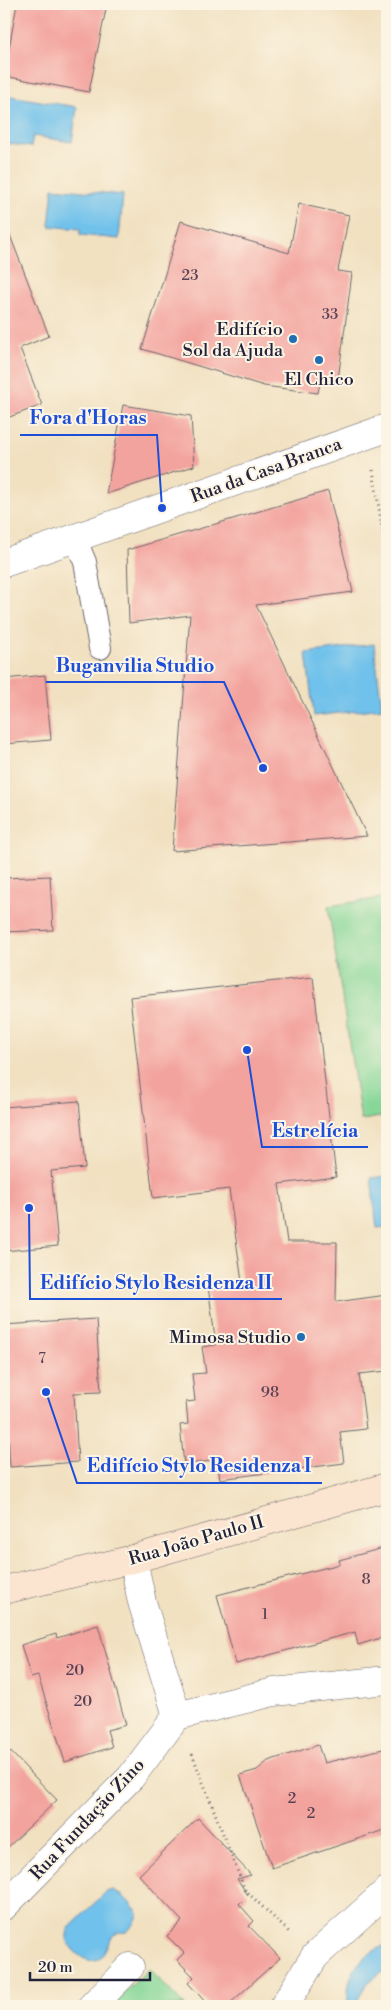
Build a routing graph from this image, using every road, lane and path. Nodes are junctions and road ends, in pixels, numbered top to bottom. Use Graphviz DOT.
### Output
graph roads {
  1 [pos="387,428"];
  2 [pos="371,461"];
  3 [pos="74,538"];
  4 [pos="387,559"];
  5 [pos="4,563"];
  6 [pos="100,648"];
  7 [pos="387,1487"];
  8 [pos="134,1559"];
  9 [pos="4,1590"];
  10 [pos="387,1680"];
  11 [pos="177,1716"];
  12 [pos="387,1891"];
  13 [pos="4,1906"];
  14 [pos="314,1956"];
  15 [pos="130,1966"];
  16 [pos="92,2006"];
  17 [pos="284,2006"];
  1 -- 3 [label="street, Rua da Casa Branca"];
  2 -- 4 [label="path"];
  3 -- 5 [label="street, Rua da Casa Branca"];
  3 -- 6 [label="lane"];
  7 -- 8 [label="street, Rua João Paulo II"];
  8 -- 9 [label="street, Rua João Paulo II"];
  8 -- 11 [label="street"];
  10 -- 11 [label="street"];
  11 -- 13 [label="street, Rua Fundação Zino"];
  11 -- 14 [label="path"];
  12 -- 14 [label="street"];
  14 -- 17 [label="street"];
  15 -- 16 [label="street"];
}
